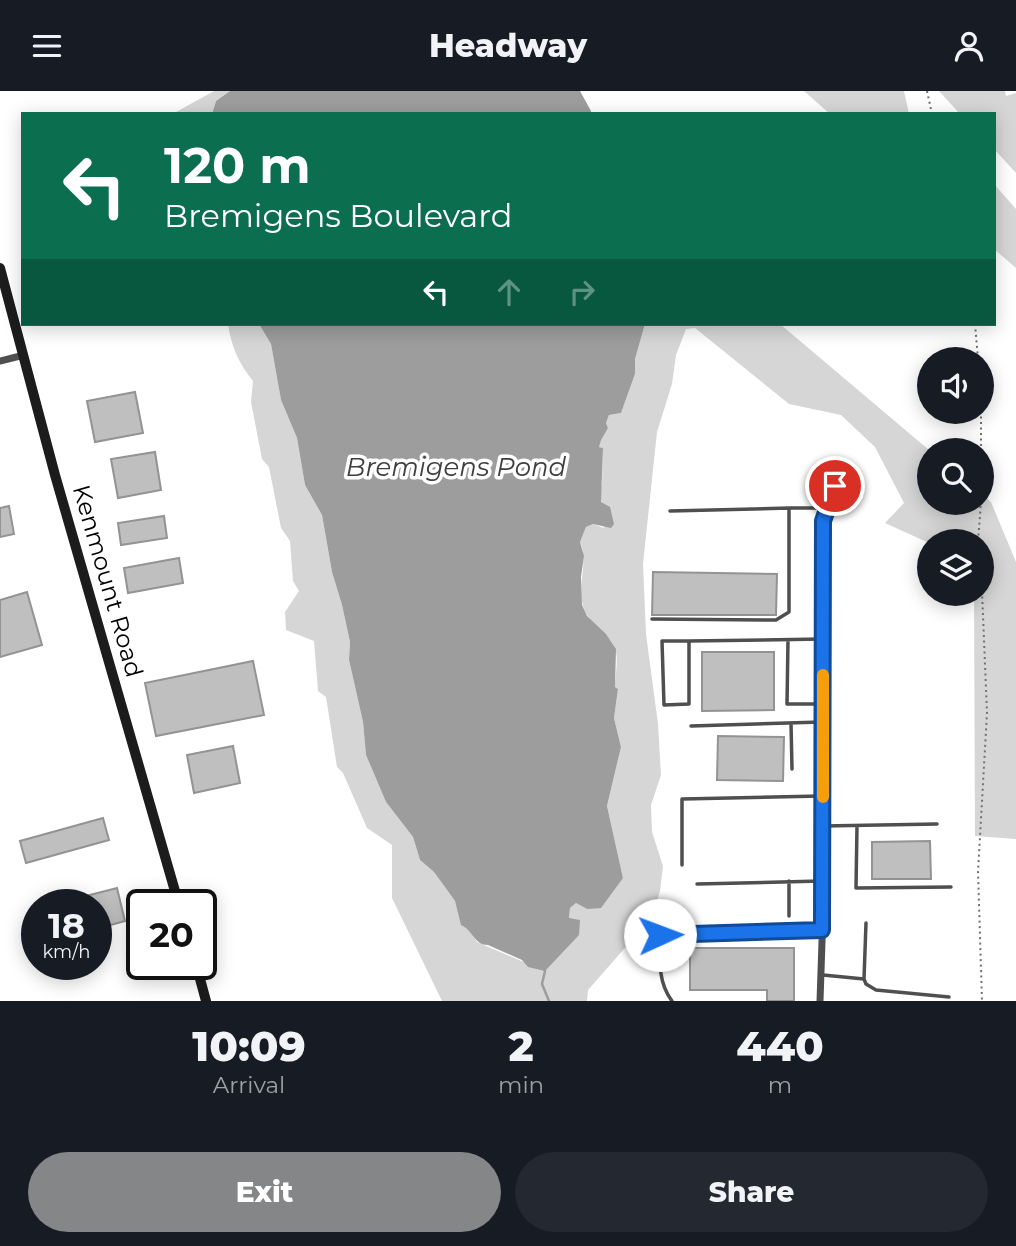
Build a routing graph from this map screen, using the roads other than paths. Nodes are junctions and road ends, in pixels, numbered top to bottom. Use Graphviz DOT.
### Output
graph roads {
  1 [pos="0,268"];
  2 [pos="24,355"];
  3 [pos="0,361"];
  4 [pos="835,486"];
  5 [pos="789,508"];
  6 [pos="827,508"];
  7 [pos="670,511"];
  8 [pos="652,619"];
  9 [pos="823,639"];
  10 [pos="788,640"];
  11 [pos="688,641"];
  12 [pos="823,703"];
  13 [pos="823,722"];
  14 [pos="791,723"];
  15 [pos="691,726"];
  16 [pos="792,769"];
  17 [pos="823,796"];
  18 [pos="937,824"];
  19 [pos="857,825"];
  20 [pos="823,826"];
  21 [pos="682,865"];
  22 [pos="823,880"];
  23 [pos="789,881"];
  24 [pos="697,884"];
  25 [pos="951,887"];
  26 [pos="174,889"];
  27 [pos="789,916"];
  28 [pos="866,923"];
  29 [pos="822,930"];
  30 [pos="821,975"];
  31 [pos="864,979"];
  32 [pos="200,980"];
  33 [pos="949,997"];
  34 [pos="206,1001"];
  35 [pos="672,1001"];
  36 [pos="820,1001"];
  1 -- 2 [label="main road, Kenmount Road"];
  2 -- 3 [label="street"];
  2 -- 26 [label="main road, Kenmount Road"];
  4 -- 6 [label="street"];
  5 -- 6 [label="lane"];
  5 -- 7 [label="lane"];
  5 -- 8 [label="lane"];
  6 -- 9 [label="street"];
  9 -- 10 [label="lane"];
  9 -- 12 [label="street"];
  10 -- 11 [label="lane"];
  10 -- 12 [label="lane"];
  11 -- 11 [label="lane"];
  12 -- 13 [label="street"];
  13 -- 14 [label="lane"];
  13 -- 17 [label="street"];
  14 -- 15 [label="lane"];
  14 -- 16 [label="lane"];
  17 -- 20 [label="street"];
  17 -- 21 [label="lane"];
  18 -- 19 [label="lane"];
  19 -- 20 [label="lane"];
  19 -- 25 [label="lane"];
  20 -- 22 [label="street"];
  22 -- 23 [label="lane"];
  22 -- 29 [label="street"];
  23 -- 24 [label="lane"];
  23 -- 27 [label="lane"];
  28 -- 31 [label="lane"];
  29 -- 30 [label="street"];
  29 -- 35 [label="lane"];
  30 -- 31 [label="lane"];
  30 -- 36 [label="street"];
  31 -- 33 [label="lane"];
  32 -- 34 [label="main road"];
}
